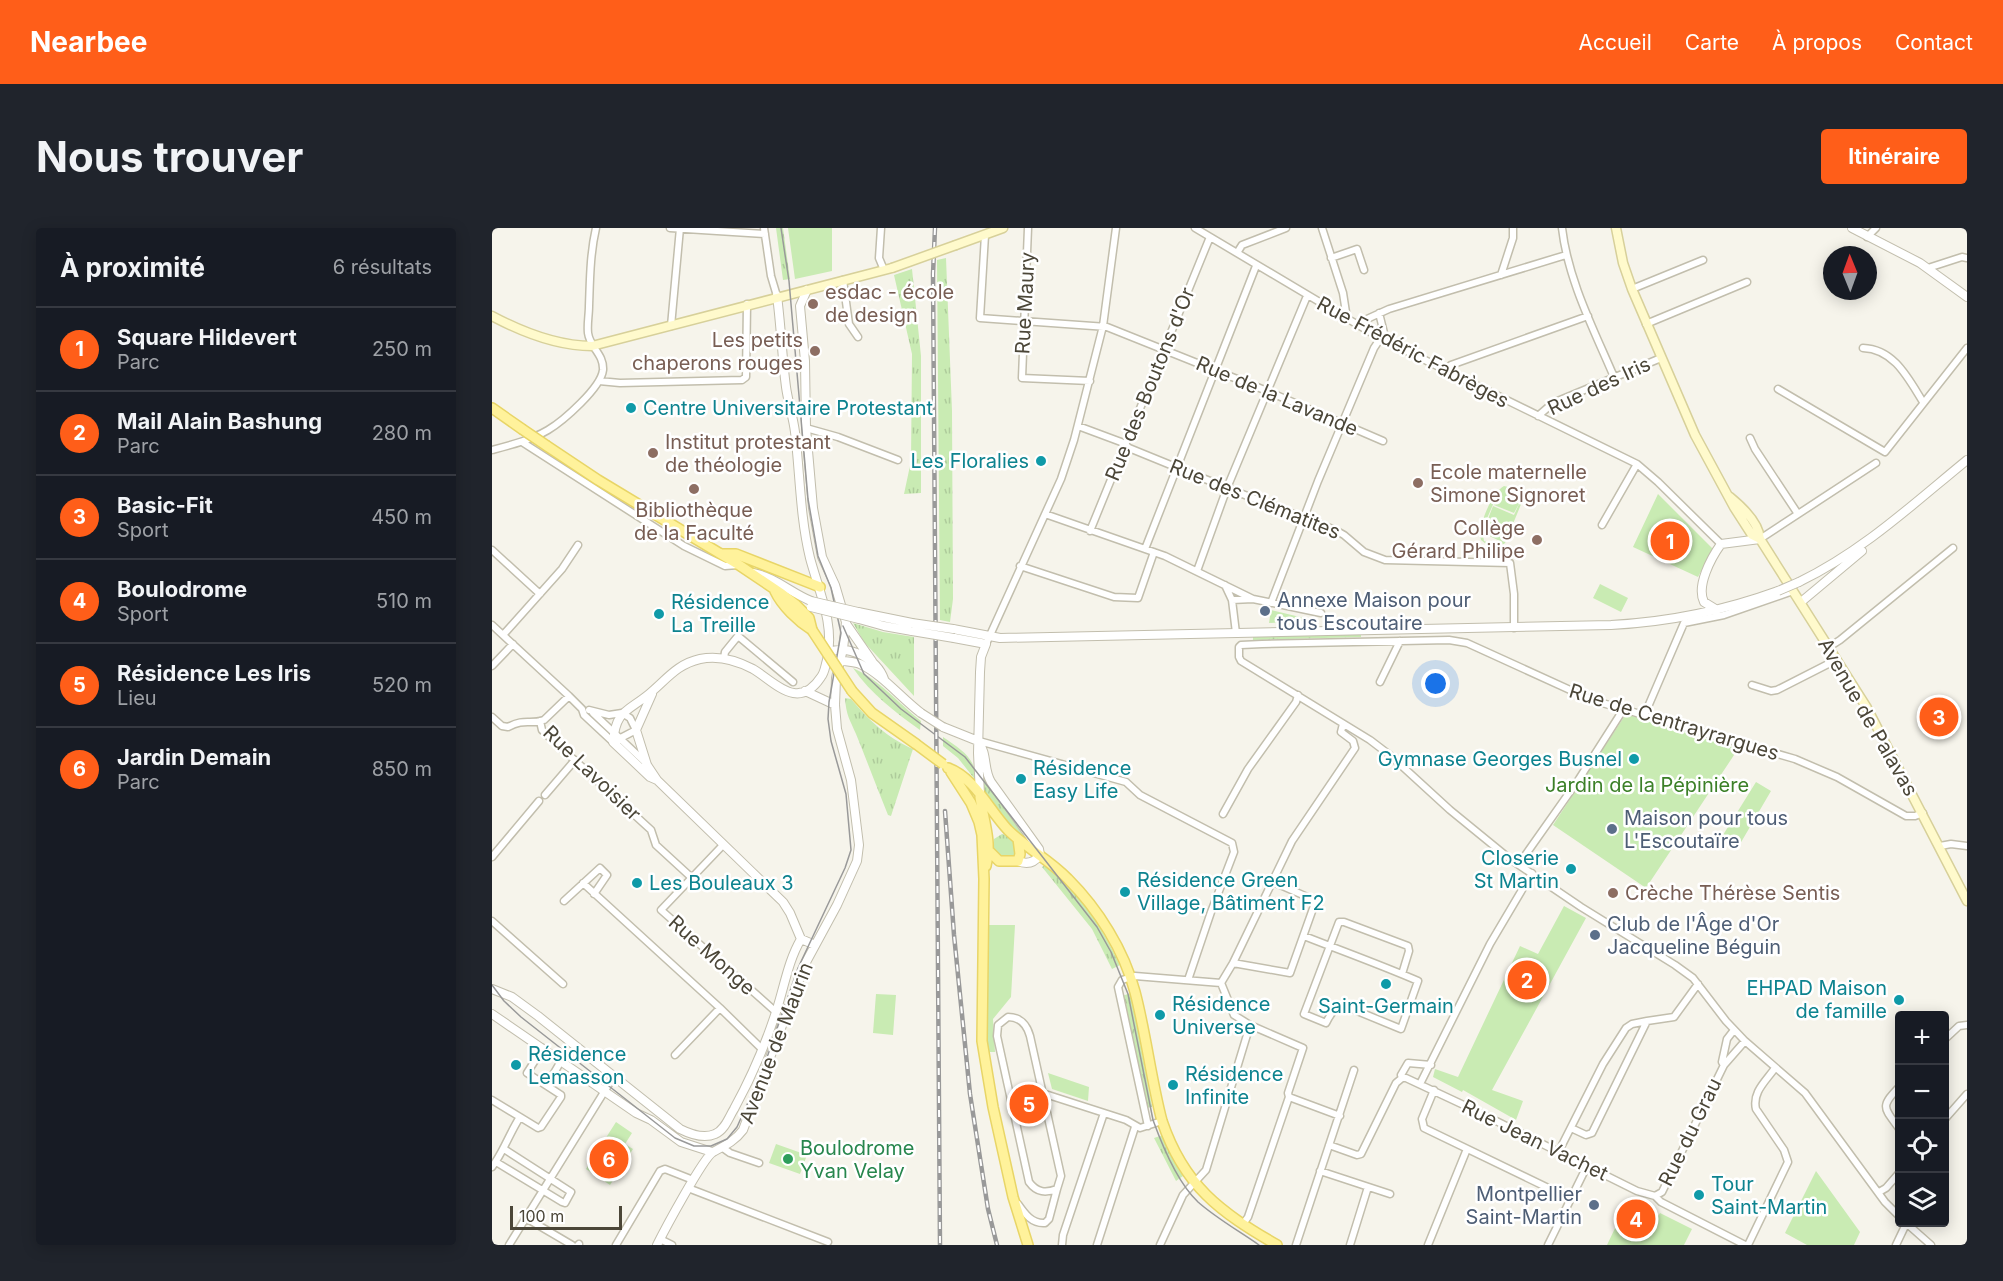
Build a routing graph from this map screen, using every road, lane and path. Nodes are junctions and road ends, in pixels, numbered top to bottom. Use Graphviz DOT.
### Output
graph roads {
  1 [pos="596,228"];
  2 [pos="670,228"];
  3 [pos="680,228"];
  4 [pos="881,228"];
  5 [pos="1003,228"];
  6 [pos="1028,228"];
  7 [pos="1116,228"];
  8 [pos="1195,228"];
  9 [pos="1286,228"];
  10 [pos="1322,228"];
  11 [pos="1513,228"];
  12 [pos="1562,228"];
  13 [pos="1616,228"];
  14 [pos="1852,228"];
  15 [pos="1875,228"];
  16 [pos="764,231"];
  17 [pos="984,235"];
  18 [pos="1210,237"];
  19 [pos="1867,237"];
  20 [pos="1237,253"];
  21 [pos="1566,255"];
  22 [pos="1331,258"];
  23 [pos="1967,258"];
  24 [pos="1703,260"];
  25 [pos="1256,266"];
  26 [pos="1928,268"];
  27 [pos="888,269"];
  28 [pos="1364,270"];
  29 [pos="1502,275"];
  30 [pos="843,280"];
  31 [pos="1747,282"];
  32 [pos="1632,289"];
  33 [pos="807,290"];
  34 [pos="790,294"];
  35 [pos="777,296"];
  36 [pos="1307,296"];
  37 [pos="1967,297"];
  38 [pos="747,304"];
  39 [pos="800,306"];
  40 [pos="1379,313"];
  41 [pos="492,316"];
  42 [pos="1588,316"];
  43 [pos="1347,319"];
  44 [pos="1024,322"];
  45 [pos="1356,324"];
  46 [pos="1646,324"];
  47 [pos="671,326"];
  48 [pos="1103,326"];
  49 [pos="858,338"];
  50 [pos="1380,338"];
  51 [pos="592,346"];
  52 [pos="1863,348"];
  53 [pos="1967,348"];
  54 [pos="1164,349"];
  55 [pos="1661,358"];
  56 [pos="1214,370"];
  57 [pos="1444,371"];
  58 [pos="1614,377"];
  59 [pos="599,381"];
  60 [pos="1090,381"];
  61 [pos="1778,389"];
  62 [pos="1267,391"];
  63 [pos="1923,402"];
  64 [pos="492,408"];
  65 [pos="1538,416"];
  66 [pos="1342,424"];
  67 [pos="1078,426"];
  68 [pos="806,428"];
  69 [pos="1750,438"];
  70 [pos="1383,441"];
  71 [pos="522,442"];
  72 [pos="1125,445"];
  73 [pos="492,450"];
  74 [pos="898,460"];
  75 [pos="1967,460"];
  76 [pos="1876,463"];
  77 [pos="1637,464"];
  78 [pos="1176,466"];
  79 [pos="1227,488"];
  80 [pos="1045,514"];
  81 [pos="1798,514"];
  82 [pos="1304,519"];
  83 [pos="1602,525"];
  84 [pos="1889,526"];
  85 [pos="1090,531"];
  86 [pos="1760,539"];
  87 [pos="578,544"];
  88 [pos="1721,544"];
  89 [pos="1953,548"];
  90 [pos="1145,549"];
  91 [pos="492,550"];
  92 [pos="1154,552"];
  93 [pos="719,554"];
  94 [pos="739,565"];
  95 [pos="1020,566"];
  96 [pos="1197,571"];
  97 [pos="750,573"];
  98 [pos="815,583"];
  99 [pos="1225,585"];
  100 [pos="1793,591"];
  101 [pos="540,594"];
  102 [pos="777,595"];
  103 [pos="1253,599"];
  104 [pos="1232,600"];
  105 [pos="1801,602"];
  106 [pos="1271,603"];
  107 [pos="795,604"];
  108 [pos="811,604"];
  109 [pos="1719,610"];
  110 [pos="1321,613"];
  111 [pos="846,622"];
  112 [pos="492,625"];
  113 [pos="912,627"];
  114 [pos="1514,628"];
  115 [pos="812,630"];
  116 [pos="1236,633"];
  117 [pos="503,635"];
  118 [pos="989,635"];
  119 [pos="1400,641"];
  120 [pos="513,644"];
  121 [pos="986,644"];
  122 [pos="1828,647"];
  123 [pos="843,649"];
  124 [pos="829,652"];
  125 [pos="724,658"];
  126 [pos="1836,660"];
  127 [pos="839,661"];
  128 [pos="872,661"];
  129 [pos="492,666"];
  130 [pos="884,680"];
  131 [pos="793,682"];
  132 [pos="1380,682"];
  133 [pos="1752,685"];
  134 [pos="654,690"];
  135 [pos="805,691"];
  136 [pos="1298,695"];
  137 [pos="569,696"];
  138 [pos="835,705"];
  139 [pos="582,709"];
  140 [pos="590,710"];
  141 [pos="1623,710"];
  142 [pos="622,713"];
  143 [pos="1644,716"];
  144 [pos="492,717"];
  145 [pos="540,722"];
  146 [pos="1343,724"];
  147 [pos="636,730"];
  148 [pos="614,731"];
  149 [pos="621,739"];
  150 [pos="978,741"];
  151 [pos="613,742"];
  152 [pos="575,760"];
  153 [pos="647,765"];
  154 [pos="945,766"];
  155 [pos="657,780"];
  156 [pos="545,795"];
  157 [pos="980,795"];
  158 [pos="540,801"];
  159 [pos="1923,813"];
  160 [pos="1223,814"];
  161 [pos="1007,828"];
  162 [pos="989,838"];
  163 [pos="1018,839"];
  164 [pos="723,845"];
  165 [pos="1940,846"];
  166 [pos="1967,846"];
  167 [pos="990,852"];
  168 [pos="492,855"];
  169 [pos="1040,855"];
  170 [pos="1018,861"];
  171 [pos="1519,864"];
  172 [pos="1532,873"];
  173 [pos="692,878"];
  174 [pos="984,879"];
  175 [pos="1271,881"];
  176 [pos="583,884"];
  177 [pos="594,894"];
  178 [pos="564,901"];
  179 [pos="1967,901"];
  180 [pos="492,921"];
  181 [pos="1304,936"];
  182 [pos="801,939"];
  183 [pos="814,945"];
  184 [pos="1329,946"];
  185 [pos="1233,963"];
  186 [pos="1402,974"];
  187 [pos="1130,977"];
  188 [pos="1188,980"];
  189 [pos="1221,983"];
  190 [pos="563,984"];
  191 [pos="1698,984"];
  192 [pos="492,989"];
  193 [pos="720,1008"];
  194 [pos="776,1012"];
  195 [pos="492,1014"];
  196 [pos="1647,1021"];
  197 [pos="1250,1025"];
  198 [pos="1967,1025"];
  199 [pos="1734,1030"];
  200 [pos="1949,1035"];
  201 [pos="767,1036"];
  202 [pos="750,1037"];
  203 [pos="1745,1041"];
  204 [pos="543,1048"];
  205 [pos="762,1049"];
  206 [pos="675,1055"];
  207 [pos="561,1061"];
  208 [pos="1431,1065"];
  209 [pos="1724,1065"];
  210 [pos="1775,1068"];
  211 [pos="1354,1070"];
  212 [pos="614,1076"];
  213 [pos="1402,1078"];
  214 [pos="1420,1084"];
  215 [pos="546,1085"];
  216 [pos="1434,1090"];
  217 [pos="1895,1091"];
  218 [pos="604,1092"];
  219 [pos="1042,1093"];
  220 [pos="1967,1094"];
  221 [pos="1289,1097"];
  222 [pos="492,1100"];
  223 [pos="1104,1113"];
  224 [pos="1340,1116"];
  225 [pos="520,1117"];
  226 [pos="1945,1119"];
  227 [pos="1162,1121"];
  228 [pos="1895,1123"];
  229 [pos="1148,1126"];
  230 [pos="1135,1127"];
  231 [pos="1571,1128"];
  232 [pos="712,1135"];
  233 [pos="1329,1145"];
  234 [pos="723,1148"];
  235 [pos="504,1149"];
  236 [pos="1467,1149"];
  237 [pos="712,1152"];
  238 [pos="1559,1152"];
  239 [pos="759,1163"];
  240 [pos="494,1164"];
  241 [pos="1587,1166"];
  242 [pos="1320,1171"];
  243 [pos="1898,1173"];
  244 [pos="550,1178"];
  245 [pos="693,1180"];
  246 [pos="1194,1182"];
  247 [pos="1368,1187"];
  248 [pos="688,1188"];
  249 [pos="1058,1190"];
  250 [pos="542,1191"];
  251 [pos="1879,1192"];
  252 [pos="1390,1194"];
  253 [pos="1655,1196"];
  254 [pos="1012,1197"];
  255 [pos="1571,1199"];
  256 [pos="1895,1212"];
  257 [pos="526,1218"];
  258 [pos="1243,1224"];
  259 [pos="1903,1227"];
  260 [pos="1910,1227"];
  261 [pos="659,1242"];
  262 [pos="828,1242"];
  263 [pos="576,1244"];
  264 [pos="509,1245"];
  265 [pos="616,1245"];
  266 [pos="672,1245"];
  267 [pos="1028,1245"];
  268 [pos="1062,1245"];
  269 [pos="1097,1245"];
  270 [pos="1160,1245"];
  271 [pos="1277,1245"];
  272 [pos="1296,1245"];
  273 [pos="1350,1245"];
  274 [pos="1428,1245"];
  275 [pos="1548,1245"];
  276 [pos="1746,1245"];
  277 [pos="1896,1245"];
  278 [pos="1931,1245"];
  1 -- 51 [label="street"];
  2 -- 3 [label="street"];
  3 -- 16 [label="street"];
  3 -- 47 [label="street"];
  4 -- 27 [label="street"];
  5 -- 17 [label="main road"];
  6 -- 44 [label="street, Rue Maury"];
  7 -- 48 [label="street"];
  8 -- 18 [label="street, Rue Frédéric Fabrèges"];
  9 -- 20 [label="street"];
  10 -- 22 [label="street"];
  11 -- 29 [label="street"];
  12 -- 21 [label="street"];
  13 -- 32 [label="main road, Avenue de Palavas"];
  14 -- 19 [label="street"];
  15 -- 19 [label="street"];
  16 -- 35 [label="street"];
  17 -- 27 [label="main road, bridge"];
  17 -- 44 [label="street, Rue de la Lavande"];
  18 -- 20 [label="street, Rue Frédéric Fabrèges"];
  18 -- 54 [label="street, Rue des Boutons d'Or"];
  19 -- 26 [label="street"];
  20 -- 25 [label="street, Rue Frédéric Fabrèges"];
  21 -- 29 [label="street"];
  21 -- 42 [label="street"];
  22 -- 28 [label="street"];
  22 -- 43 [label="street"];
  23 -- 26 [label="street"];
  24 -- 32 [label="street"];
  25 -- 36 [label="street, Rue Frédéric Fabrèges"];
  25 -- 56 [label="street"];
  26 -- 37 [label="street"];
  27 -- 30 [label="main road"];
  29 -- 40 [label="street"];
  30 -- 33 [label="main road"];
  30 -- 49 [label="street"];
  31 -- 46 [label="street"];
  32 -- 46 [label="main road, Avenue de Palavas"];
  33 -- 34 [label="main road"];
  33 -- 39 [label="street"];
  34 -- 35 [label="main road"];
  34 -- 39 [label="street"];
  35 -- 38 [label="main road"];
  35 -- 98 [label="street"];
  36 -- 43 [label="street, Rue Frédéric Fabrèges"];
  36 -- 62 [label="street"];
  38 -- 47 [label="main road"];
  38 -- 59 [label="street"];
  39 -- 68 [label="street"];
  40 -- 45 [label="street"];
  40 -- 50 [label="street"];
  41 -- 51 [label="main road"];
  42 -- 57 [label="street"];
  42 -- 58 [label="street"];
  43 -- 45 [label="street, Rue Frédéric Fabrèges"];
  44 -- 48 [label="street, Rue de la Lavande"];
  44 -- 60 [label="street, Rue Maury"];
  45 -- 50 [label="street, Rue Frédéric Fabrèges"];
  46 -- 55 [label="main road, Avenue de Palavas"];
  47 -- 51 [label="main road"];
  48 -- 54 [label="street, Rue de la Lavande"];
  48 -- 60 [label="street"];
  50 -- 57 [label="street, Rue Frédéric Fabrèges"];
  50 -- 66 [label="street"];
  51 -- 59 [label="street"];
  52 -- 63 [label="street"];
  53 -- 63 [label="street"];
  54 -- 56 [label="street, Rue de la Lavande"];
  54 -- 72 [label="street, Rue des Boutons d'Or"];
  55 -- 58 [label="street, Rue des Iris"];
  55 -- 86 [label="main road, Avenue de Palavas"];
  56 -- 62 [label="street, Rue de la Lavande"];
  56 -- 78 [label="street"];
  57 -- 65 [label="street, Rue Frédéric Fabrèges"];
  58 -- 65 [label="street, Rue des Iris"];
  59 -- 71 [label="street"];
  60 -- 67 [label="street"];
  61 -- 63 [label="street"];
  62 -- 66 [label="street, Rue de la Lavande"];
  62 -- 79 [label="street"];
  64 -- 93 [label="main road, bridge"];
  65 -- 77 [label="street, Rue Frédéric Fabrèges"];
  66 -- 70 [label="street, Rue de la Lavande"];
  66 -- 82 [label="street"];
  67 -- 72 [label="street, Rue des Clématites"];
  67 -- 80 [label="street"];
  68 -- 74 [label="street"];
  68 -- 111 [label="street"];
  69 -- 81 [label="street"];
  71 -- 73 [label="street"];
  71 -- 94 [label="street"];
  72 -- 78 [label="street, Rue des Clématites"];
  72 -- 85 [label="street, Rue des Boutons d'Or"];
  75 -- 84 [label="street"];
  76 -- 81 [label="street"];
  77 -- 83 [label="street"];
  77 -- 88 [label="street, Rue Frédéric Fabrèges"];
  78 -- 79 [label="street, Rue des Clématites"];
  78 -- 90 [label="street"];
  79 -- 82 [label="street, Rue des Clématites"];
  79 -- 96 [label="street"];
  80 -- 85 [label="street"];
  80 -- 95 [label="street"];
  81 -- 86 [label="street"];
  82 -- 106 [label="street"];
  82 -- 114 [label="street, Rue des Clématites"];
  84 -- 105 [label="street"];
  84 -- 109 [label="street, bridge"];
  85 -- 90 [label="street"];
  86 -- 88 [label="street"];
  86 -- 100 [label="main road, Avenue de Palavas"];
  87 -- 101 [label="street"];
  88 -- 109 [label="street"];
  89 -- 122 [label="street"];
  90 -- 92 [label="street"];
  91 -- 101 [label="street"];
  92 -- 95 [label="street"];
  92 -- 96 [label="street"];
  93 -- 94 [label="main road"];
  93 -- 98 [label="main road"];
  94 -- 97 [label="main road"];
  95 -- 118 [label="street"];
  96 -- 99 [label="street"];
  97 -- 102 [label="main road"];
  97 -- 108 [label="street"];
  98 -- 124 [label="street"];
  99 -- 103 [label="street"];
  99 -- 104 [label="street"];
  100 -- 105 [label="main road, Avenue de Palavas"];
  100 -- 143 [label="street"];
  101 -- 117 [label="street"];
  102 -- 107 [label="main road"];
  102 -- 115 [label="main road"];
  103 -- 104 [label="street"];
  103 -- 106 [label="street"];
  104 -- 116 [label="street"];
  105 -- 122 [label="main road, Avenue de Palavas"];
  106 -- 110 [label="street"];
  107 -- 108 [label="street"];
  107 -- 115 [label="main road"];
  108 -- 113 [label="street, bridge"];
  109 -- 114 [label="street"];
  111 -- 123 [label="street"];
  111 -- 128 [label="street"];
  112 -- 117 [label="street, Avenue de Maurin"];
  113 -- 118 [label="street, bridge"];
  113 -- 121 [label="street, bridge"];
  114 -- 116 [label="street"];
  115 -- 154 [label="main road, bridge"];
  116 -- 118 [label="street"];
  117 -- 120 [label="street, Avenue de Maurin"];
  118 -- 121 [label="street"];
  119 -- 132 [label="street"];
  119 -- 136 [label="street, Rue de Centrayrargues"];
  119 -- 141 [label="street, Rue de Centrayrargues"];
  120 -- 129 [label="street"];
  120 -- 137 [label="street, Avenue de Maurin"];
  121 -- 150 [label="street"];
  122 -- 126 [label="main road, Avenue de Palavas"];
  123 -- 124 [label="street"];
  123 -- 127 [label="street"];
  123 -- 128 [label="street"];
  124 -- 127 [label="street"];
  124 -- 135 [label="street"];
  125 -- 131 [label="street"];
  125 -- 134 [label="street"];
  125 -- 135 [label="street"];
  126 -- 133 [label="street"];
  126 -- 159 [label="main road, Avenue de Palavas"];
  127 -- 130 [label="street"];
  127 -- 138 [label="street"];
  128 -- 130 [label="street"];
  130 -- 150 [label="street, bridge"];
  134 -- 142 [label="street"];
  134 -- 147 [label="street"];
  135 -- 138 [label="street"];
  136 -- 146 [label="street"];
  136 -- 160 [label="street"];
  137 -- 139 [label="street, Avenue de Maurin"];
  137 -- 145 [label="street"];
  138 -- 183 [label="street"];
  139 -- 140 [label="street"];
  139 -- 151 [label="street, Avenue de Maurin"];
  140 -- 142 [label="street"];
  140 -- 148 [label="street, Avenue de Maurin"];
  141 -- 143 [label="street, Rue de Centrayrargues"];
  141 -- 171 [label="street"];
  142 -- 147 [label="street, Avenue de Maurin"];
  142 -- 148 [label="street"];
  143 -- 159 [label="street, Rue de Centrayrargues"];
  144 -- 145 [label="street"];
  145 -- 152 [label="street, Rue Lavoisier"];
  146 -- 171 [label="street"];
  146 -- 175 [label="street"];
  147 -- 149 [label="street"];
  147 -- 153 [label="street, Avenue de Maurin"];
  148 -- 149 [label="street, Avenue de Maurin"];
  148 -- 151 [label="street"];
  149 -- 151 [label="street"];
  149 -- 153 [label="street, Avenue de Maurin"];
  150 -- 157 [label="street"];
  150 -- 169 [label="street"];
  150 -- 188 [label="street"];
  151 -- 155 [label="street, Avenue de Maurin"];
  152 -- 156 [label="street"];
  152 -- 173 [label="street, Rue Lavoisier"];
  153 -- 155 [label="street, Avenue de Maurin"];
  154 -- 157 [label="main road"];
  154 -- 174 [label="main road"];
  155 -- 164 [label="street, Avenue de Maurin"];
  157 -- 161 [label="main road"];
  157 -- 162 [label="main road"];
  158 -- 168 [label="street"];
  159 -- 165 [label="main road, Avenue de Palavas"];
  161 -- 162 [label="main road"];
  161 -- 163 [label="main road"];
  162 -- 167 [label="main road"];
  163 -- 169 [label="main road"];
  163 -- 170 [label="main road"];
  164 -- 173 [label="street, Rue Monge"];
  164 -- 182 [label="street, Avenue de Maurin"];
  165 -- 166 [label="street"];
  165 -- 179 [label="main road, Avenue de Palavas"];
  167 -- 170 [label="main road"];
  167 -- 174 [label="main road"];
  169 -- 170 [label="street"];
  169 -- 187 [label="main road"];
  171 -- 172 [label="street"];
  172 -- 191 [label="street"];
  172 -- 208 [label="street"];
  173 -- 194 [label="street, Rue Monge"];
  174 -- 254 [label="main road"];
  175 -- 181 [label="street"];
  175 -- 185 [label="street"];
  176 -- 177 [label="street"];
  176 -- 177 [label="street"];
  176 -- 178 [label="street"];
  177 -- 193 [label="street"];
  180 -- 190 [label="street"];
  181 -- 184 [label="street"];
  181 -- 185 [label="street"];
  182 -- 183 [label="street, Avenue de Maurin"];
  182 -- 194 [label="street, Avenue de Maurin"];
  183 -- 234 [label="street, Avenue de Maurin"];
  184 -- 186 [label="street"];
  184 -- 186 [label="street"];
  184 -- 186 [label="street"];
  185 -- 189 [label="street"];
  187 -- 188 [label="street"];
  187 -- 227 [label="main road"];
  187 -- 229 [label="street"];
  188 -- 189 [label="street"];
  189 -- 197 [label="street"];
  191 -- 196 [label="street"];
  191 -- 199 [label="street"];
  192 -- 212 [label="street"];
  193 -- 202 [label="street"];
  193 -- 206 [label="street"];
  194 -- 201 [label="street, Avenue de Maurin"];
  195 -- 204 [label="street"];
  196 -- 231 [label="street"];
  196 -- 231 [label="street"];
  197 -- 221 [label="street"];
  197 -- 246 [label="street"];
  198 -- 200 [label="street"];
  199 -- 203 [label="street"];
  199 -- 209 [label="street, Rue du Grau"];
  201 -- 202 [label="street"];
  201 -- 205 [label="street, Avenue de Maurin"];
  202 -- 205 [label="street"];
  203 -- 209 [label="street, Rue du Grau"];
  203 -- 210 [label="street"];
  204 -- 207 [label="street"];
  204 -- 215 [label="street"];
  205 -- 232 [label="street, Avenue de Maurin"];
  207 -- 215 [label="street"];
  207 -- 218 [label="street"];
  208 -- 213 [label="street"];
  208 -- 214 [label="street"];
  209 -- 253 [label="street, Rue du Grau"];
  210 -- 251 [label="street"];
  210 -- 276 [label="street"];
  211 -- 224 [label="street"];
  212 -- 218 [label="street"];
  212 -- 232 [label="street"];
  213 -- 214 [label="street, Rue Jean Vachet"];
  213 -- 233 [label="street"];
  214 -- 216 [label="street, Rue Jean Vachet"];
  215 -- 225 [label="street"];
  216 -- 236 [label="street"];
  216 -- 238 [label="street, Rue Jean Vachet"];
  217 -- 228 [label="street"];
  218 -- 237 [label="street"];
  218 -- 244 [label="street"];
  219 -- 223 [label="street"];
  219 -- 249 [label="street"];
  219 -- 249 [label="street"];
  220 -- 226 [label="street"];
  221 -- 224 [label="street"];
  221 -- 258 [label="street"];
  222 -- 225 [label="street"];
  223 -- 230 [label="street"];
  223 -- 268 [label="street"];
  224 -- 233 [label="street"];
  225 -- 235 [label="street"];
  227 -- 229 [label="street"];
  227 -- 246 [label="main road"];
  229 -- 230 [label="street"];
  230 -- 269 [label="street"];
  231 -- 238 [label="street"];
  232 -- 234 [label="street, Avenue de Maurin"];
  233 -- 242 [label="street"];
  234 -- 237 [label="street, Avenue de Maurin"];
  234 -- 239 [label="street"];
  235 -- 240 [label="street"];
  235 -- 244 [label="street"];
  236 -- 255 [label="street"];
  236 -- 274 [label="street"];
  237 -- 245 [label="street"];
  238 -- 241 [label="street, Rue Jean Vachet"];
  240 -- 250 [label="street"];
  241 -- 253 [label="street, Rue Jean Vachet"];
  241 -- 255 [label="street"];
  242 -- 247 [label="street"];
  242 -- 272 [label="street"];
  243 -- 251 [label="street"];
  244 -- 250 [label="street"];
  244 -- 250 [label="street"];
  245 -- 248 [label="street"];
  245 -- 265 [label="street"];
  246 -- 258 [label="main road"];
  246 -- 270 [label="street"];
  247 -- 252 [label="street"];
  247 -- 273 [label="street"];
  248 -- 261 [label="street"];
  248 -- 262 [label="street"];
  249 -- 254 [label="street"];
  250 -- 257 [label="street"];
  251 -- 256 [label="street"];
  253 -- 276 [label="street, Rue Jean Vachet"];
  254 -- 267 [label="main road"];
  255 -- 275 [label="street"];
  257 -- 263 [label="street"];
  257 -- 264 [label="street"];
  258 -- 271 [label="main road"];
  259 -- 277 [label="street"];
  260 -- 278 [label="street"];
  261 -- 266 [label="street"];
}
